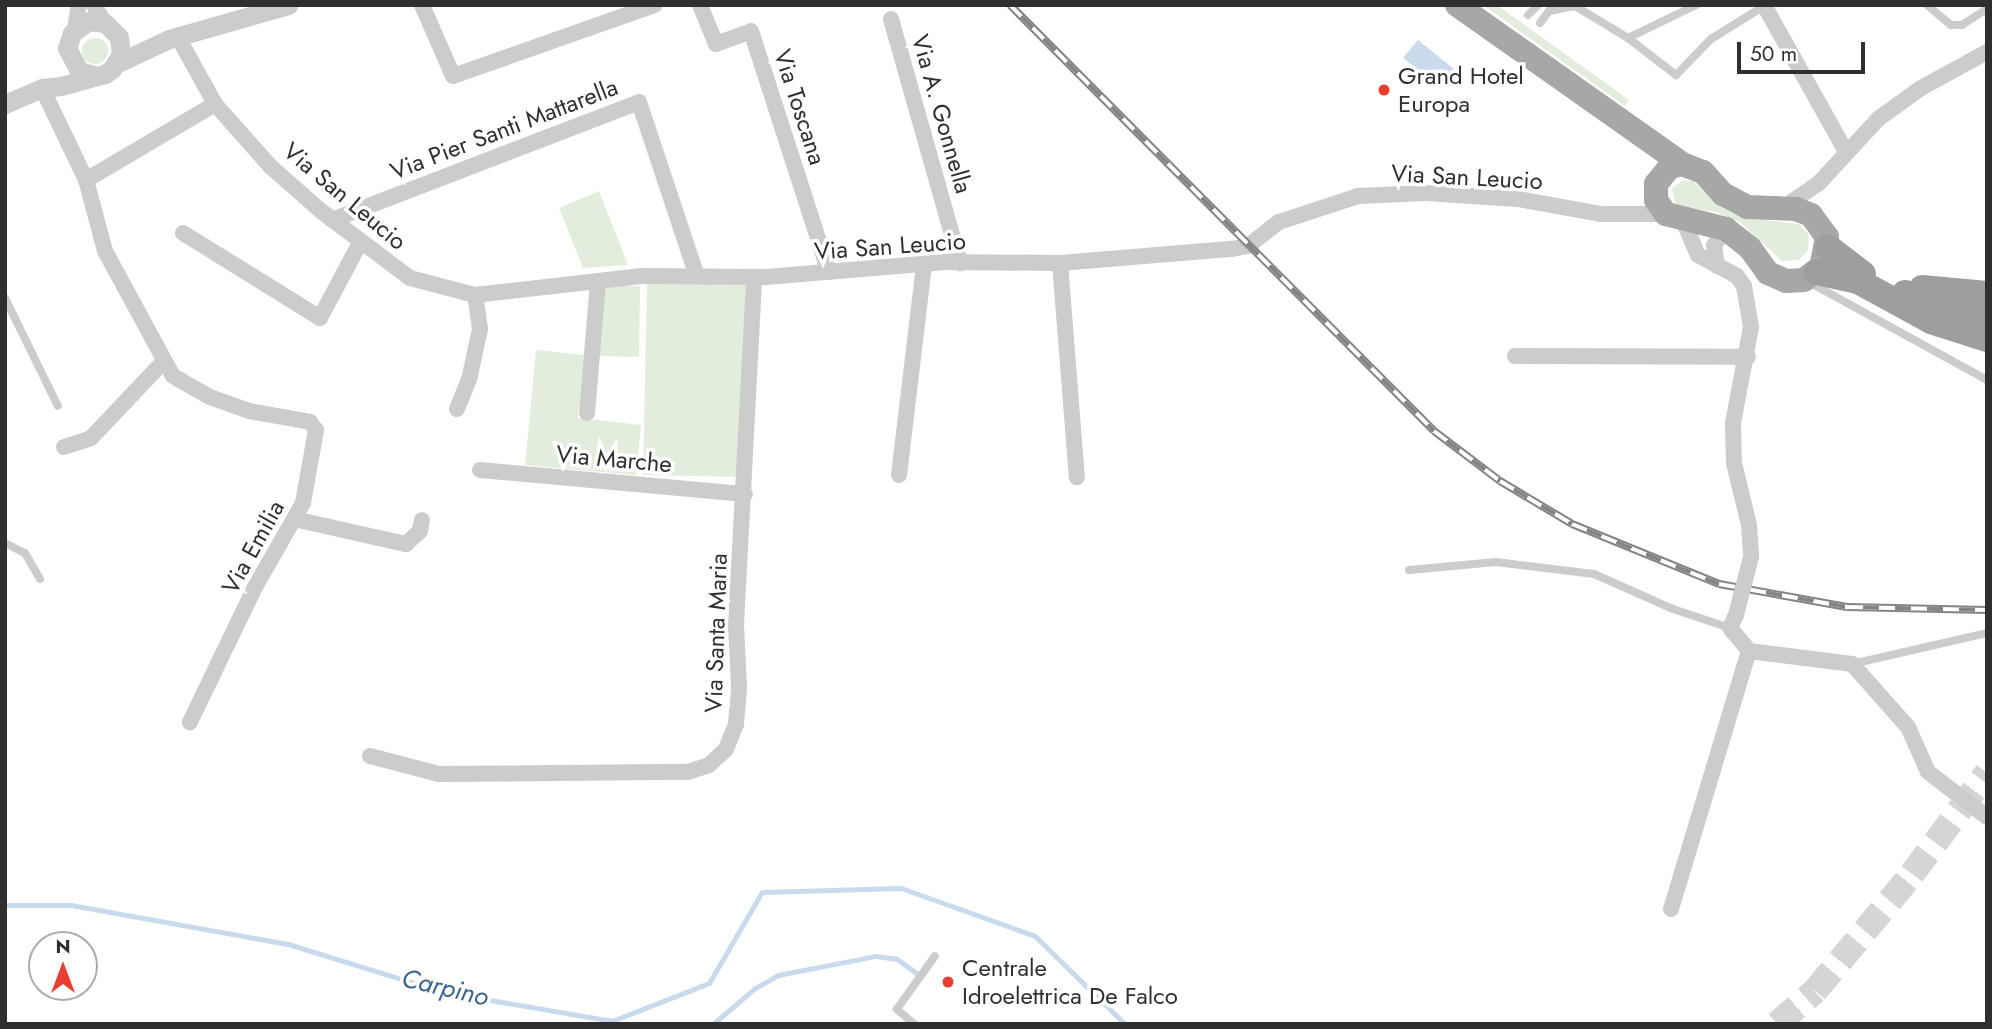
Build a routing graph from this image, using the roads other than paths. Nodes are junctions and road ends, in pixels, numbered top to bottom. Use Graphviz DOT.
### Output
graph roads {
  1 [pos="79,5"];
  2 [pos="94,5"];
  3 [pos="288,5"];
  4 [pos="422,5"];
  5 [pos="655,5"];
  6 [pos="700,5"];
  7 [pos="1457,5"];
  8 [pos="1538,5"];
  9 [pos="1696,5"];
  10 [pos="1927,5"];
  11 [pos="1764,6"];
  12 [pos="1987,9"];
  13 [pos="1528,15"];
  14 [pos="891,19"];
  15 [pos="1540,23"];
  16 [pos="109,26"];
  17 [pos="75,29"];
  18 [pos="173,38"];
  19 [pos="1628,38"];
  20 [pos="67,48"];
  21 [pos="1987,52"];
  22 [pos="118,63"];
  23 [pos="96,76"];
  24 [pos="42,88"];
  25 [pos="5,104"];
  26 [pos="215,104"];
  27 [pos="1845,150"];
  28 [pos="86,180"];
  29 [pos="1819,183"];
  30 [pos="1669,193"];
  31 [pos="1782,208"];
  32 [pos="1624,214"];
  33 [pos="332,220"];
  34 [pos="1726,229"];
  35 [pos="183,233"];
  36 [pos="1824,234"];
  37 [pos="360,241"];
  38 [pos="960,262"];
  39 [pos="1060,262"];
  40 [pos="924,264"];
  41 [pos="1717,266"];
  42 [pos="829,272"];
  43 [pos="697,276"];
  44 [pos="1810,276"];
  45 [pos="754,277"];
  46 [pos="598,282"];
  47 [pos="1884,286"];
  48 [pos="1987,294"];
  49 [pos="475,295"];
  50 [pos="5,298"];
  51 [pos="1987,317"];
  52 [pos="1987,339"];
  53 [pos="1515,356"];
  54 [pos="1748,357"];
  55 [pos="164,361"];
  56 [pos="1987,380"];
  57 [pos="58,406"];
  58 [pos="457,409"];
  59 [pos="587,413"];
  60 [pos="64,447"];
  61 [pos="480,470"];
  62 [pos="899,475"];
  63 [pos="1077,477"];
  64 [pos="745,494"];
  65 [pos="294,519"];
  66 [pos="422,520"];
  67 [pos="5,543"];
  68 [pos="1409,570"];
  69 [pos="40,579"];
  70 [pos="1733,622"];
  71 [pos="1987,633"];
  72 [pos="1749,652"];
  73 [pos="1852,664"];
  74 [pos="190,722"];
  75 [pos="370,756"];
  76 [pos="1987,817"];
  77 [pos="1671,909"];
  78 [pos="935,956"];
  79 [pos="914,1024"];
  1 -- 17 [label="street"];
  2 -- 16 [label="street"];
  3 -- 18 [label="street"];
  4 -- 5 [label="street"];
  6 -- 42 [label="street, Via Toscana"];
  7 -- 30 [label="main road"];
  8 -- 13 [label="lane"];
  9 -- 19 [label="lane"];
  10 -- 12 [label="lane"];
  11 -- 19 [label="lane"];
  11 -- 27 [label="street"];
  14 -- 38 [label="street, Via A. Gonnella"];
  15 -- 19 [label="lane"];
  16 -- 17 [label="street"];
  16 -- 18 [label="street"];
  16 -- 22 [label="street"];
  17 -- 20 [label="street"];
  18 -- 22 [label="street"];
  18 -- 26 [label="street, Via San Leucio"];
  20 -- 23 [label="street"];
  20 -- 24 [label="street"];
  21 -- 27 [label="street"];
  22 -- 23 [label="street"];
  23 -- 24 [label="street"];
  24 -- 25 [label="street"];
  24 -- 28 [label="street, Via Emilia"];
  26 -- 28 [label="street"];
  26 -- 33 [label="street, Via San Leucio"];
  27 -- 29 [label="street"];
  28 -- 55 [label="street, Via Emilia"];
  29 -- 31 [label="street"];
  29 -- 36 [label="street"];
  30 -- 31 [label="main road"];
  30 -- 32 [label="street, Via San Leucio"];
  30 -- 32 [label="street"];
  30 -- 34 [label="main road"];
  30 -- 41 [label="street"];
  31 -- 36 [label="main road"];
  32 -- 39 [label="street, Via San Leucio"];
  33 -- 37 [label="street, Via San Leucio"];
  33 -- 43 [label="street, Via Pier Santi Mattarella"];
  34 -- 41 [label="street"];
  34 -- 44 [label="main road"];
  35 -- 37 [label="street"];
  36 -- 44 [label="main road"];
  36 -- 47 [label="highway"];
  37 -- 49 [label="street, Via San Leucio"];
  38 -- 39 [label="street, Via San Leucio"];
  38 -- 40 [label="street, Via San Leucio"];
  39 -- 63 [label="street"];
  40 -- 42 [label="street, Via San Leucio"];
  40 -- 62 [label="street"];
  41 -- 54 [label="street"];
  42 -- 45 [label="street, Via San Leucio"];
  43 -- 45 [label="street, Via San Leucio"];
  43 -- 46 [label="street, Via San Leucio"];
  44 -- 52 [label="highway"];
  44 -- 56 [label="lane"];
  45 -- 64 [label="street, Via Santa Maria"];
  46 -- 49 [label="street, Via San Leucio"];
  46 -- 59 [label="street"];
  47 -- 48 [label="highway"];
  47 -- 51 [label="highway"];
  49 -- 58 [label="street"];
  50 -- 57 [label="lane"];
  53 -- 54 [label="street"];
  54 -- 70 [label="street, bridge"];
  55 -- 60 [label="street"];
  55 -- 65 [label="street, Via Emilia"];
  61 -- 64 [label="street, Via Marche"];
  64 -- 75 [label="street, Via Santa Maria"];
  65 -- 66 [label="street"];
  65 -- 74 [label="street, Via Emilia"];
  67 -- 69 [label="lane"];
  68 -- 70 [label="lane"];
  70 -- 72 [label="street"];
  71 -- 73 [label="lane"];
  72 -- 73 [label="street"];
  72 -- 77 [label="street"];
  73 -- 76 [label="street"];
  78 -- 79 [label="lane"];
}
